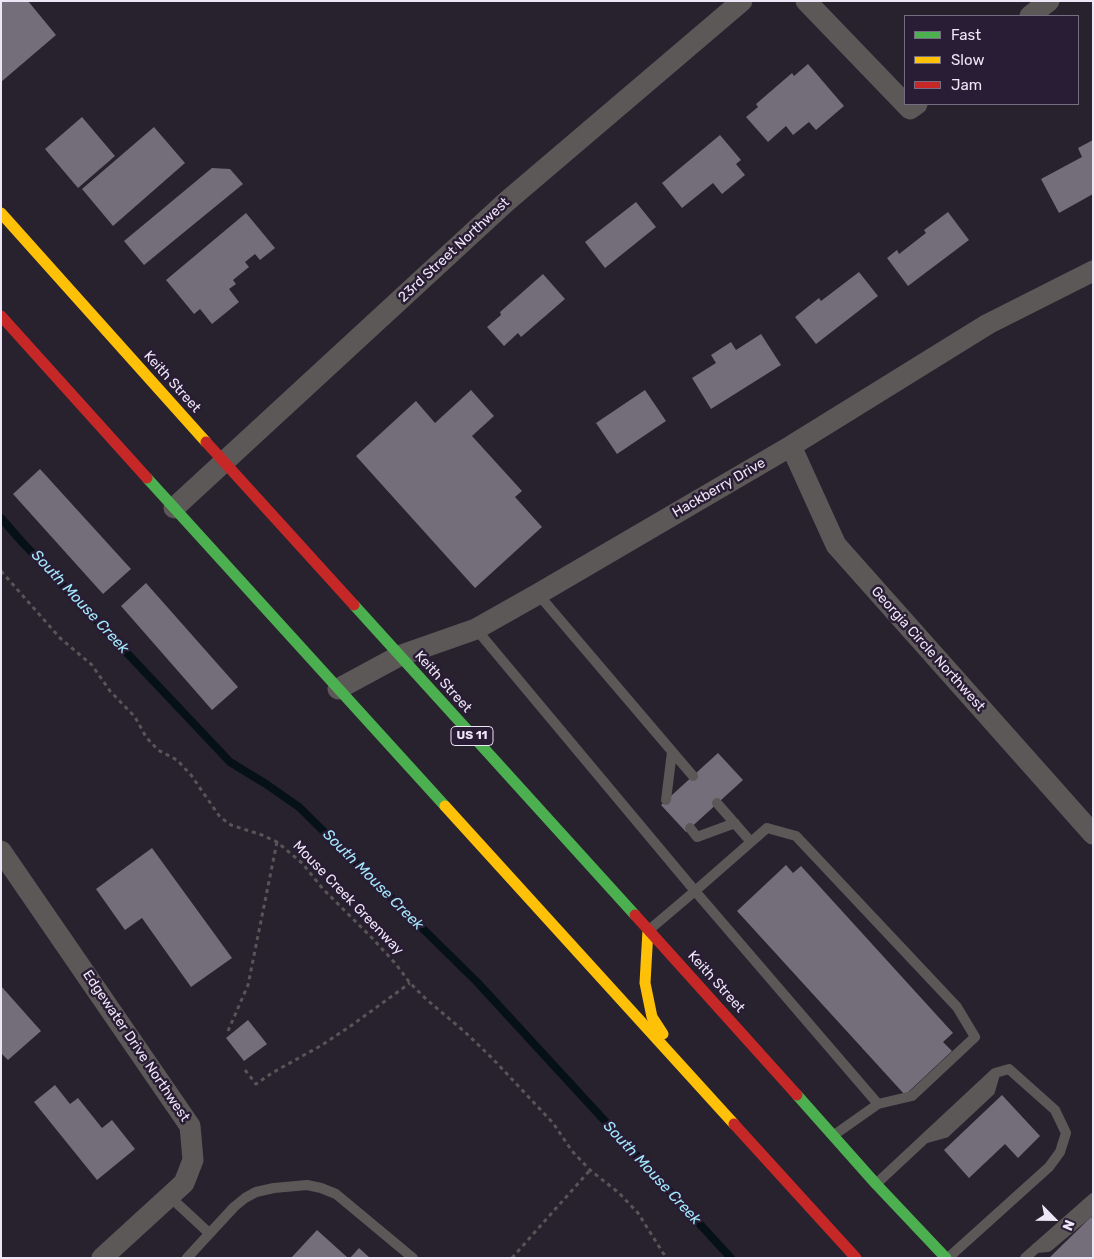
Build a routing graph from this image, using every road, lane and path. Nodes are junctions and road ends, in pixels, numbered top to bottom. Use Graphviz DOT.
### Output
graph roads {
  1 [pos="742,1"];
  2 [pos="806,1"];
  3 [pos="1049,1"];
  4 [pos="1031,15"];
  5 [pos="904,97"];
  6 [pos="1,213"];
  7 [pos="1093,270"];
  8 [pos="1,316"];
  9 [pos="791,446"];
  10 [pos="224,462"];
  11 [pos="174,508"];
  12 [pos="1,571"];
  13 [pos="538,594"];
  14 [pos="476,629"];
  15 [pos="399,656"];
  16 [pos="338,689"];
  17 [pos="672,752"];
  18 [pos="693,776"];
  19 [pos="666,800"];
  20 [pos="717,803"];
  21 [pos="735,823"];
  22 [pos="690,828"];
  23 [pos="1093,834"];
  24 [pos="276,842"];
  25 [pos="751,842"];
  26 [pos="1,851"];
  27 [pos="695,891"];
  28 [pos="648,930"];
  29 [pos="410,983"];
  30 [pos="228,1031"];
  31 [pos="245,1070"];
  32 [pos="693,1079"];
  33 [pos="878,1104"];
  34 [pos="833,1136"];
  35 [pos="590,1170"];
  36 [pos="876,1184"];
  37 [pos="169,1196"];
  38 [pos="1093,1198"];
  39 [pos="1093,1208"];
  40 [pos="209,1234"];
  41 [pos="1036,1248"];
  42 [pos="102,1258"];
  43 [pos="187,1258"];
  44 [pos="413,1258"];
  45 [pos="512,1258"];
  46 [pos="668,1258"];
  47 [pos="856,1258"];
  48 [pos="947,1258"];
  49 [pos="1025,1258"];
  1 -- 10 [label="street, 23rd Street Northwest"];
  2 -- 5 [label="street"];
  3 -- 4 [label="street"];
  6 -- 10 [label="main road, Keith Street / US 11"];
  7 -- 9 [label="street, Hackberry Drive"];
  8 -- 11 [label="main road"];
  9 -- 13 [label="street, Hackberry Drive"];
  9 -- 23 [label="street, Georgia Circle Northwest"];
  10 -- 11 [label="street, 23rd Street Northwest"];
  10 -- 15 [label="main road, Keith Street / US 11"];
  11 -- 16 [label="main road"];
  12 -- 24 [label="path, Mouse Creek Greenway"];
  13 -- 14 [label="street, Hackberry Drive"];
  13 -- 17 [label="lane"];
  14 -- 15 [label="street, Hackberry Drive"];
  14 -- 27 [label="lane"];
  15 -- 16 [label="street, Hackberry Drive"];
  15 -- 28 [label="main road, Keith Street / US 11"];
  16 -- 32 [label="main road"];
  17 -- 18 [label="lane"];
  17 -- 19 [label="lane"];
  20 -- 21 [label="lane"];
  21 -- 22 [label="lane"];
  21 -- 25 [label="lane"];
  24 -- 29 [label="path, Mouse Creek Greenway"];
  24 -- 30 [label="path"];
  25 -- 27 [label="lane"];
  25 -- 33 [label="lane"];
  26 -- 37 [label="street, Edgewater Drive Northwest"];
  27 -- 28 [label="lane"];
  27 -- 33 [label="lane"];
  28 -- 32 [label="main road"];
  28 -- 34 [label="main road, Keith Street / US 11"];
  29 -- 31 [label="path"];
  29 -- 35 [label="path, Mouse Creek Greenway"];
  32 -- 47 [label="main road"];
  33 -- 34 [label="lane"];
  34 -- 36 [label="main road, Keith Street / US 11"];
  35 -- 45 [label="path"];
  35 -- 46 [label="path, Mouse Creek Greenway"];
  36 -- 48 [label="main road, Keith Street / US 11"];
  36 -- 48 [label="lane"];
  37 -- 40 [label="lane"];
  37 -- 42 [label="street, Edgewater Drive Northwest"];
  38 -- 41 [label="lane"];
  39 -- 41 [label="lane"];
  40 -- 43 [label="lane"];
  40 -- 44 [label="lane"];
  41 -- 49 [label="lane"];
}
